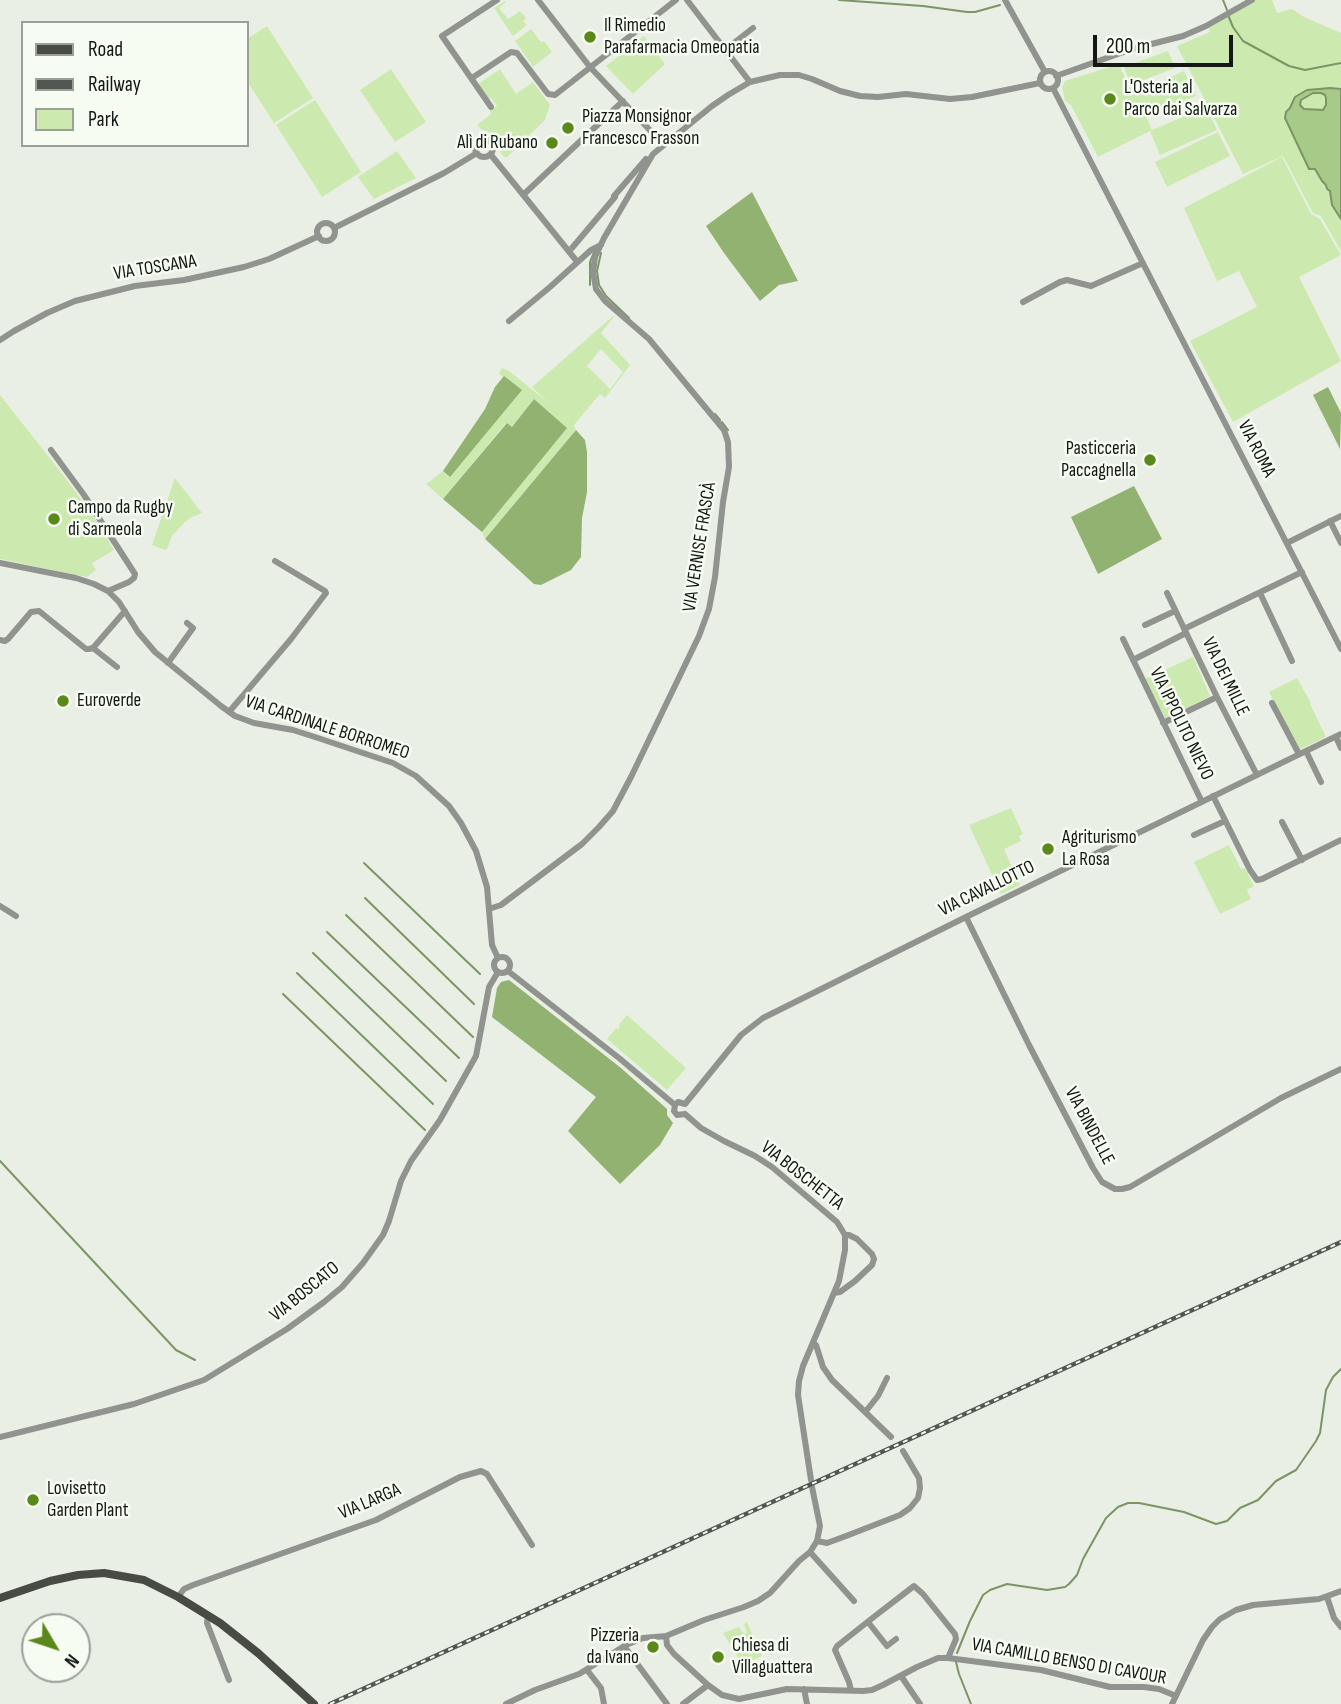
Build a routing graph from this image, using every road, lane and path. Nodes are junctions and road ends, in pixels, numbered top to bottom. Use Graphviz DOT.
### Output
graph roads {
  1 [pos="497,0"];
  2 [pos="538,0"];
  3 [pos="677,0"];
  4 [pos="687,0"];
  5 [pos="1005,0"];
  6 [pos="1252,0"];
  7 [pos="753,28"];
  8 [pos="726,49"];
  9 [pos="590,67"];
  10 [pos="1045,72"];
  11 [pos="1056,76"];
  12 [pos="472,78"];
  13 [pos="750,82"];
  14 [pos="1040,83"];
  15 [pos="1053,88"];
  16 [pos="622,101"];
  17 [pos="491,107"];
  18 [pos="663,144"];
  19 [pos="477,153"];
  20 [pos="653,154"];
  21 [pos="491,155"];
  22 [pos="523,195"];
  23 [pos="334,228"];
  24 [pos="319,236"];
  25 [pos="601,245"];
  26 [pos="572,247"];
  27 [pos="575,260"];
  28 [pos="1143,263"];
  29 [pos="1023,302"];
  30 [pos="509,321"];
  31 [pos="0,340"];
  32 [pos="51,450"];
  33 [pos="1341,516"];
  34 [pos="1330,521"];
  35 [pos="1287,543"];
  36 [pos="1341,543"];
  37 [pos="275,561"];
  38 [pos="0,563"];
  39 [pos="1302,572"];
  40 [pos="108,591"];
  41 [pos="1167,593"];
  42 [pos="1260,593"];
  43 [pos="125,611"];
  44 [pos="1175,611"];
  45 [pos="187,623"];
  46 [pos="1145,625"];
  47 [pos="1185,631"];
  48 [pos="1123,639"];
  49 [pos="0,640"];
  50 [pos="93,648"];
  51 [pos="1341,649"];
  52 [pos="1133,660"];
  53 [pos="1292,661"];
  54 [pos="168,663"];
  55 [pos="117,667"];
  56 [pos="1217,697"];
  57 [pos="1272,702"];
  58 [pos="229,712"];
  59 [pos="1163,723"];
  60 [pos="1338,736"];
  61 [pos="1341,748"];
  62 [pos="1302,752"];
  63 [pos="1257,775"];
  64 [pos="1321,782"];
  65 [pos="1213,796"];
  66 [pos="1202,802"];
  67 [pos="1225,821"];
  68 [pos="1282,822"];
  69 [pos="1194,835"];
  70 [pos="1341,840"];
  71 [pos="1302,860"];
  72 [pos="0,906"];
  73 [pos="489,909"];
  74 [pos="16,916"];
  75 [pos="966,917"];
  76 [pos="498,958"];
  77 [pos="508,971"];
  78 [pos="498,972"];
  79 [pos="1341,1069"];
  80 [pos="685,1104"];
  81 [pos="675,1105"];
  82 [pos="685,1114"];
  83 [pos="845,1235"];
  84 [pos="834,1293"];
  85 [pos="813,1343"];
  86 [pos="887,1378"];
  87 [pos="866,1411"];
  88 [pos="0,1437"];
  89 [pos="891,1437"];
  90 [pos="903,1451"];
  91 [pos="817,1541"];
  92 [pos="532,1545"];
  93 [pos="810,1552"];
  94 [pos="1341,1591"];
  95 [pos="181,1593"];
  96 [pos="1327,1597"];
  97 [pos="0,1598"];
  98 [pos="853,1601"];
  99 [pos="208,1615"];
  100 [pos="867,1622"];
  101 [pos="1341,1627"];
  102 [pos="666,1636"];
  103 [pos="896,1639"];
  104 [pos="624,1646"];
  105 [pos="948,1658"];
  106 [pos="587,1670"];
  107 [pos="901,1676"];
  108 [pos="229,1680"];
  109 [pos="708,1685"];
  110 [pos="804,1689"];
  111 [pos="851,1690"];
  112 [pos="1176,1696"];
  113 [pos="750,1700"];
  114 [pos="693,1701"];
  115 [pos="314,1704"];
  116 [pos="506,1704"];
  117 [pos="604,1704"];
  118 [pos="667,1704"];
  119 [pos="683,1704"];
  120 [pos="807,1704"];
  121 [pos="920,1704"];
  122 [pos="1172,1704"];
  1 -- 12 [label="street"];
  2 -- 9 [label="street"];
  3 -- 9 [label="street"];
  4 -- 8 [label="street"];
  5 -- 10 [label="street"];
  6 -- 11 [label="street"];
  7 -- 8 [label="street"];
  8 -- 13 [label="street"];
  9 -- 12 [label="street"];
  9 -- 16 [label="street"];
  10 -- 11 [label="street"];
  10 -- 14 [label="street"];
  11 -- 15 [label="street"];
  12 -- 17 [label="street"];
  13 -- 14 [label="street, VIA VERNISE FRASCÀ"];
  13 -- 18 [label="street, VIA VERNISE FRASCÀ"];
  14 -- 15 [label="street"];
  15 -- 28 [label="street, VIA ROMA"];
  16 -- 18 [label="street"];
  16 -- 22 [label="street"];
  18 -- 20 [label="street, VIA VERNISE FRASCÀ"];
  19 -- 21 [label="street"];
  19 -- 21 [label="street, VIA TOSCANA"];
  19 -- 23 [label="street, VIA TOSCANA"];
  20 -- 25 [label="street, VIA VERNISE FRASCÀ"];
  20 -- 26 [label="street, VIA VERNISE FRASCÀ"];
  21 -- 22 [label="street"];
  22 -- 27 [label="street"];
  23 -- 24 [label="street, VIA TOSCANA"];
  23 -- 24 [label="street, VIA TOSCANA"];
  24 -- 31 [label="street, VIA TOSCANA"];
  25 -- 30 [label="street, VIA VERNISE FRASCÀ"];
  25 -- 73 [label="street, VIA VERNISE FRASCÀ"];
  28 -- 29 [label="street"];
  28 -- 35 [label="street, VIA ROMA"];
  32 -- 40 [label="street"];
  33 -- 34 [label="street"];
  34 -- 35 [label="street"];
  34 -- 36 [label="street"];
  35 -- 39 [label="street, VIA ROMA"];
  37 -- 58 [label="street, VIA CARDINALE BORROMEO"];
  38 -- 40 [label="street, VIA CARDINALE BORROMEO"];
  39 -- 42 [label="street, VIA IPPOLITO NIEVO"];
  39 -- 51 [label="street, VIA ROMA"];
  40 -- 43 [label="street, VIA CARDINALE BORROMEO"];
  41 -- 44 [label="street, VIA DEI MILLE"];
  42 -- 47 [label="street, VIA IPPOLITO NIEVO"];
  42 -- 53 [label="street"];
  43 -- 50 [label="street"];
  43 -- 54 [label="street, VIA CARDINALE BORROMEO"];
  44 -- 46 [label="street"];
  44 -- 47 [label="street, VIA DEI MILLE"];
  45 -- 54 [label="street"];
  47 -- 52 [label="street, VIA IPPOLITO NIEVO"];
  47 -- 56 [label="street, VIA DEI MILLE"];
  48 -- 52 [label="street, VIA IPPOLITO NIEVO"];
  49 -- 50 [label="street"];
  50 -- 55 [label="street"];
  52 -- 59 [label="street, VIA IPPOLITO NIEVO"];
  54 -- 58 [label="street, VIA CARDINALE BORROMEO"];
  56 -- 59 [label="street"];
  56 -- 63 [label="street, VIA DEI MILLE"];
  57 -- 62 [label="street"];
  58 -- 73 [label="street, VIA CARDINALE BORROMEO"];
  59 -- 66 [label="street, VIA IPPOLITO NIEVO"];
  60 -- 61 [label="street"];
  60 -- 62 [label="street, VIA CAVALLOTTO"];
  62 -- 63 [label="street, VIA CAVALLOTTO"];
  62 -- 64 [label="street"];
  63 -- 65 [label="street, VIA CAVALLOTTO"];
  65 -- 66 [label="street, VIA CAVALLOTTO"];
  65 -- 67 [label="street"];
  66 -- 75 [label="street, VIA CAVALLOTTO"];
  67 -- 69 [label="street"];
  67 -- 71 [label="street"];
  68 -- 71 [label="street"];
  70 -- 71 [label="street"];
  72 -- 74 [label="street"];
  73 -- 76 [label="street, VIA CARDINALE BORROMEO"];
  75 -- 79 [label="street, VIA BINDELLE"];
  75 -- 80 [label="street, VIA CAVALLOTTO"];
  76 -- 77 [label="street, VIA CARDINALE BORROMEO"];
  76 -- 78 [label="street, VIA CARDINALE BORROMEO"];
  77 -- 78 [label="street"];
  77 -- 81 [label="street, VIA CARDINALE BORROMEO"];
  78 -- 88 [label="street, VIA BOSCATO"];
  80 -- 81 [label="street"];
  80 -- 82 [label="street"];
  81 -- 82 [label="street, VIA CARDINALE BORROMEO"];
  82 -- 83 [label="street, VIA BOSCHETTA"];
  83 -- 84 [label="street, VIA BOSCHETTA"];
  83 -- 84 [label="street"];
  84 -- 85 [label="street, VIA BOSCHETTA"];
  85 -- 87 [label="street"];
  85 -- 91 [label="street, VIA BOSCHETTA"];
  86 -- 87 [label="street"];
  87 -- 89 [label="street"];
  90 -- 91 [label="street"];
  91 -- 93 [label="street"];
  92 -- 95 [label="street, VIA LARGA"];
  93 -- 98 [label="street"];
  93 -- 102 [label="street"];
  94 -- 96 [label="street"];
  95 -- 97 [label="main road"];
  95 -- 99 [label="main road"];
  96 -- 101 [label="street"];
  96 -- 112 [label="street"];
  99 -- 108 [label="street"];
  99 -- 115 [label="main road"];
  100 -- 103 [label="street"];
  100 -- 105 [label="street"];
  100 -- 111 [label="street"];
  102 -- 104 [label="street"];
  102 -- 109 [label="street, VIA CAMILLO BENSO DI CAVOUR"];
  104 -- 106 [label="street"];
  104 -- 118 [label="street"];
  105 -- 107 [label="street, VIA CAMILLO BENSO DI CAVOUR"];
  105 -- 112 [label="street, VIA CAMILLO BENSO DI CAVOUR"];
  106 -- 116 [label="street"];
  106 -- 117 [label="street"];
  107 -- 111 [label="street, VIA CAMILLO BENSO DI CAVOUR"];
  107 -- 121 [label="street"];
  109 -- 113 [label="street, VIA CAMILLO BENSO DI CAVOUR"];
  109 -- 114 [label="street"];
  110 -- 111 [label="street, VIA CAMILLO BENSO DI CAVOUR"];
  110 -- 113 [label="street, VIA CAMILLO BENSO DI CAVOUR"];
  110 -- 120 [label="street"];
  112 -- 122 [label="street"];
  114 -- 119 [label="street"];
}
